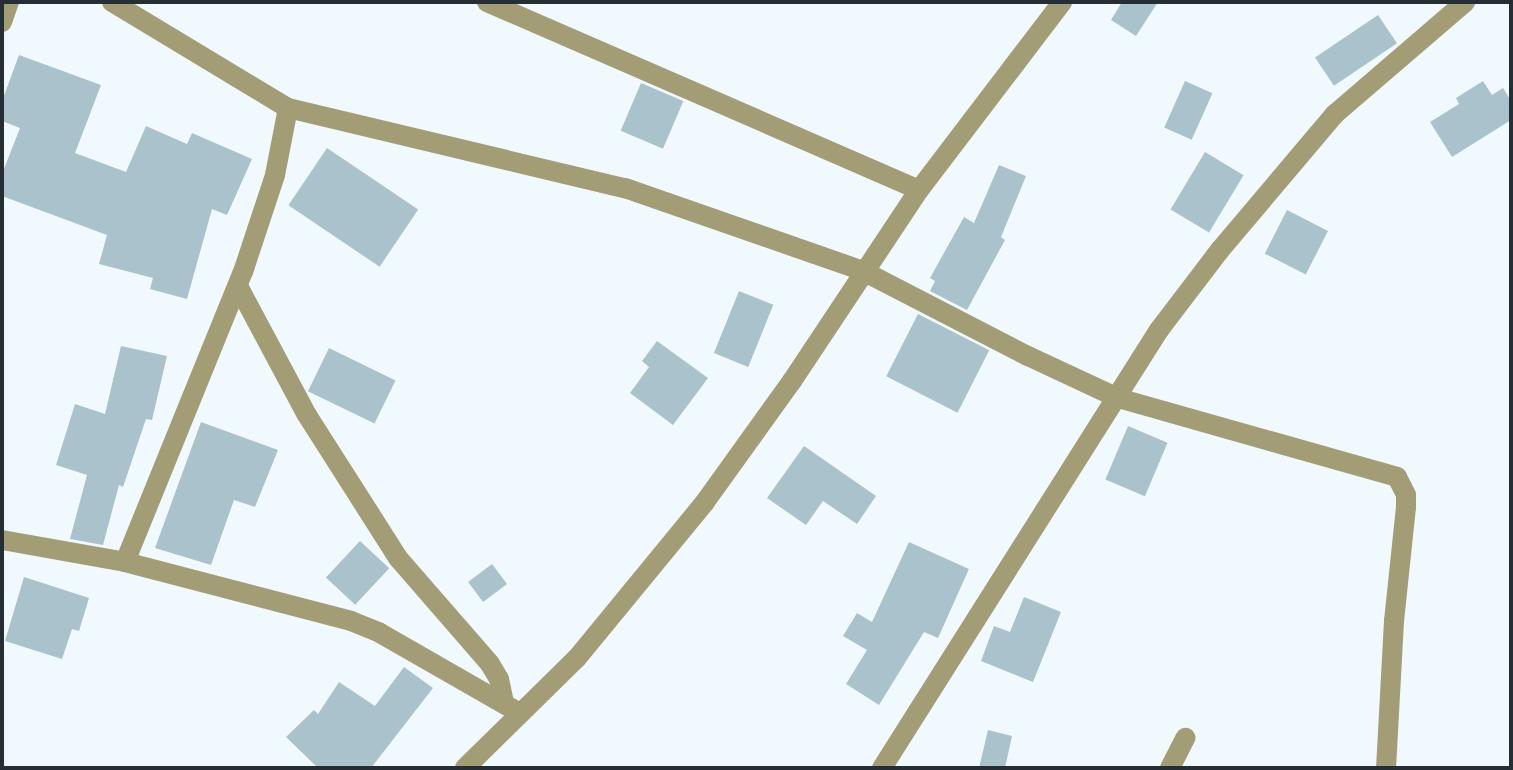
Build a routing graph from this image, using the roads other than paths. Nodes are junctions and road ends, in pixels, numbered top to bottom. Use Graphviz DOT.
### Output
graph roads {
  1 [pos="9,2"];
  2 [pos="112,2"];
  3 [pos="487,2"];
  4 [pos="1062,2"];
  5 [pos="1465,2"];
  6 [pos="2,22"];
  7 [pos="288,108"];
  8 [pos="919,190"];
  9 [pos="863,271"];
  10 [pos="238,286"];
  11 [pos="1118,398"];
  12 [pos="2,540"];
  13 [pos="125,562"];
  14 [pos="511,707"];
  15 [pos="1185,738"];
  16 [pos="465,768"];
  17 [pos="882,768"];
  18 [pos="1170,768"];
  19 [pos="1386,768"];
  1 -- 6 [label="street"];
  2 -- 7 [label="street"];
  3 -- 8 [label="street"];
  4 -- 8 [label="street"];
  5 -- 11 [label="street"];
  7 -- 9 [label="street"];
  7 -- 10 [label="street"];
  8 -- 9 [label="street"];
  9 -- 11 [label="street"];
  9 -- 14 [label="street"];
  10 -- 13 [label="street"];
  10 -- 14 [label="street"];
  11 -- 17 [label="street"];
  11 -- 19 [label="street"];
  12 -- 13 [label="street"];
  13 -- 14 [label="street"];
  14 -- 16 [label="street"];
  15 -- 18 [label="street"];
}
